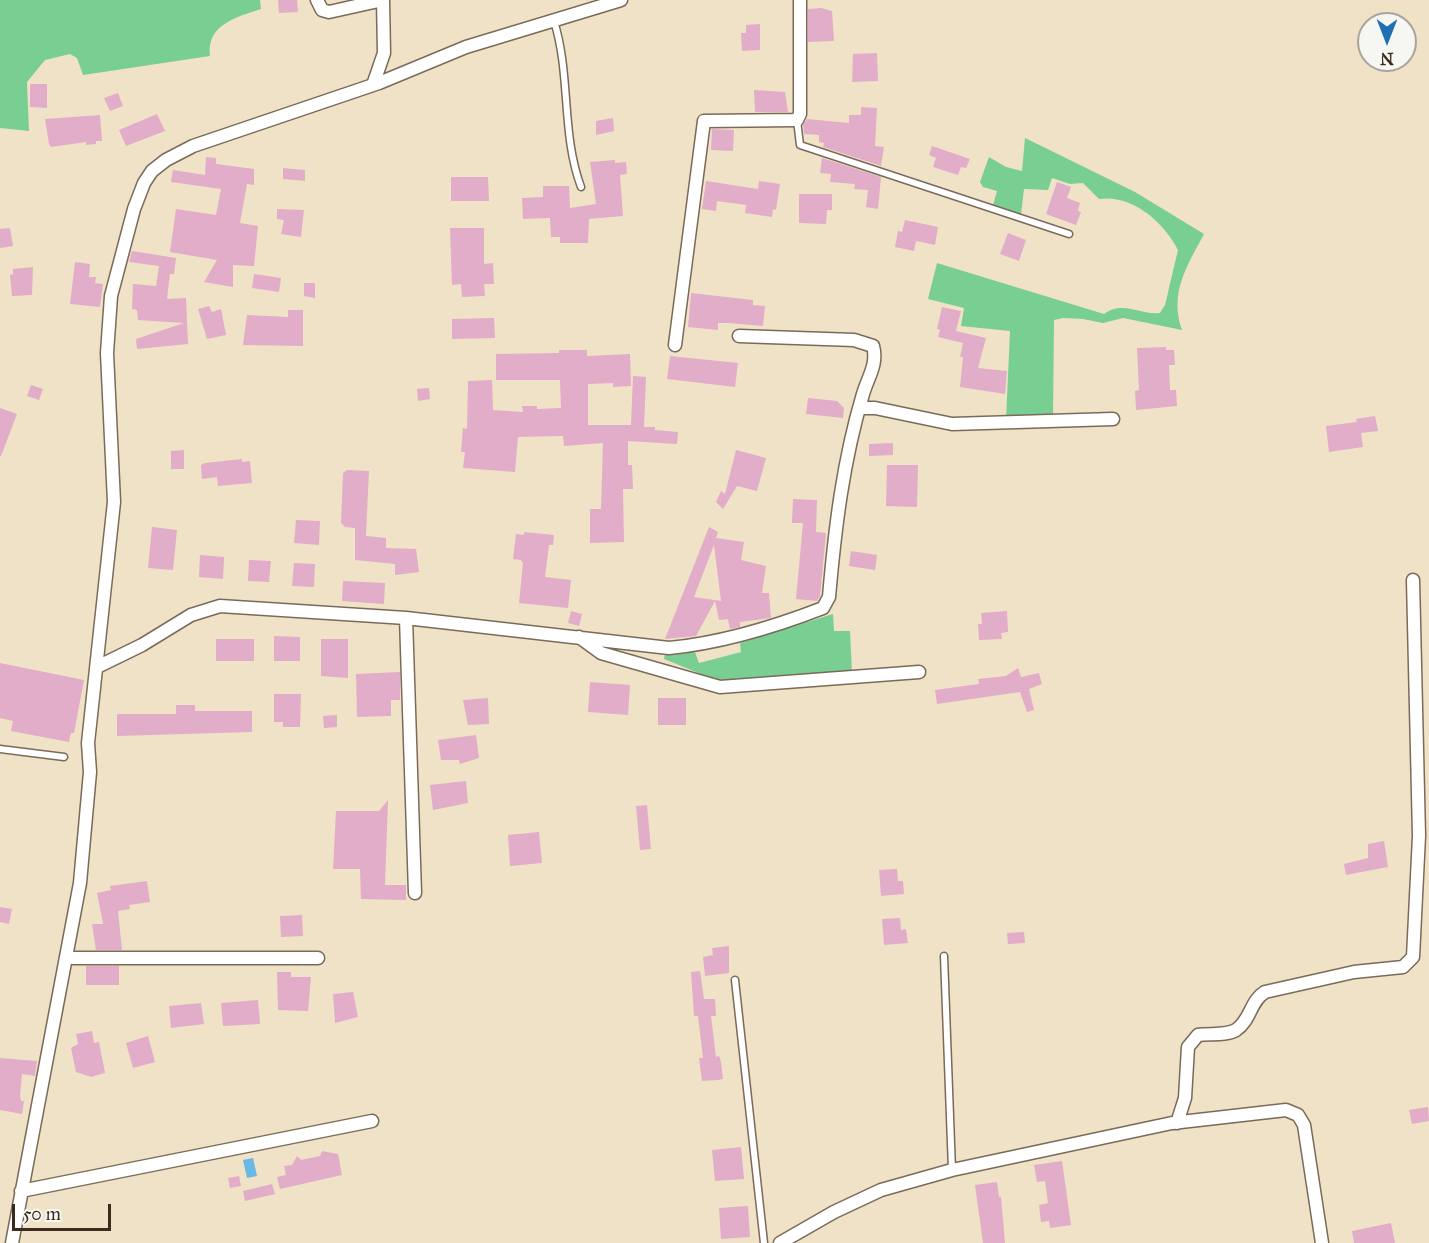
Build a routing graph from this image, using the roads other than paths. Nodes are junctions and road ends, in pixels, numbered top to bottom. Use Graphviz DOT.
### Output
graph roads {
  1 [pos="317,0"];
  2 [pos="383,0"];
  3 [pos="621,0"];
  4 [pos="800,0"];
  5 [pos="554,21"];
  6 [pos="373,85"];
  7 [pos="797,120"];
  8 [pos="580,187"];
  9 [pos="1069,234"];
  10 [pos="739,336"];
  11 [pos="675,345"];
  12 [pos="860,408"];
  13 [pos="1113,418"];
  14 [pos="1413,580"];
  15 [pos="406,618"];
  16 [pos="578,636"];
  17 [pos="98,667"];
  18 [pos="919,672"];
  19 [pos="0,749"];
  20 [pos="64,757"];
  21 [pos="415,893"];
  22 [pos="944,956"];
  23 [pos="68,958"];
  24 [pos="318,958"];
  25 [pos="735,980"];
  26 [pos="372,1120"];
  27 [pos="1177,1123"];
  28 [pos="952,1170"];
  29 [pos="21,1191"];
  30 [pos="12,1243"];
  31 [pos="764,1243"];
  32 [pos="780,1243"];
  33 [pos="1322,1243"];
  1 -- 2 [label="street"];
  2 -- 6 [label="street"];
  3 -- 5 [label="street"];
  4 -- 7 [label="street"];
  5 -- 6 [label="street"];
  5 -- 8 [label="lane"];
  6 -- 17 [label="street"];
  7 -- 9 [label="lane"];
  7 -- 11 [label="street"];
  10 -- 12 [label="street"];
  12 -- 13 [label="street"];
  12 -- 16 [label="street"];
  14 -- 27 [label="street"];
  15 -- 16 [label="street"];
  15 -- 17 [label="street"];
  15 -- 21 [label="street"];
  16 -- 18 [label="street"];
  17 -- 23 [label="street"];
  19 -- 20 [label="lane"];
  22 -- 28 [label="lane"];
  23 -- 24 [label="street"];
  23 -- 29 [label="street"];
  25 -- 31 [label="lane"];
  26 -- 29 [label="street"];
  27 -- 28 [label="street"];
  27 -- 33 [label="street"];
  28 -- 32 [label="street"];
  29 -- 30 [label="street"];
}
